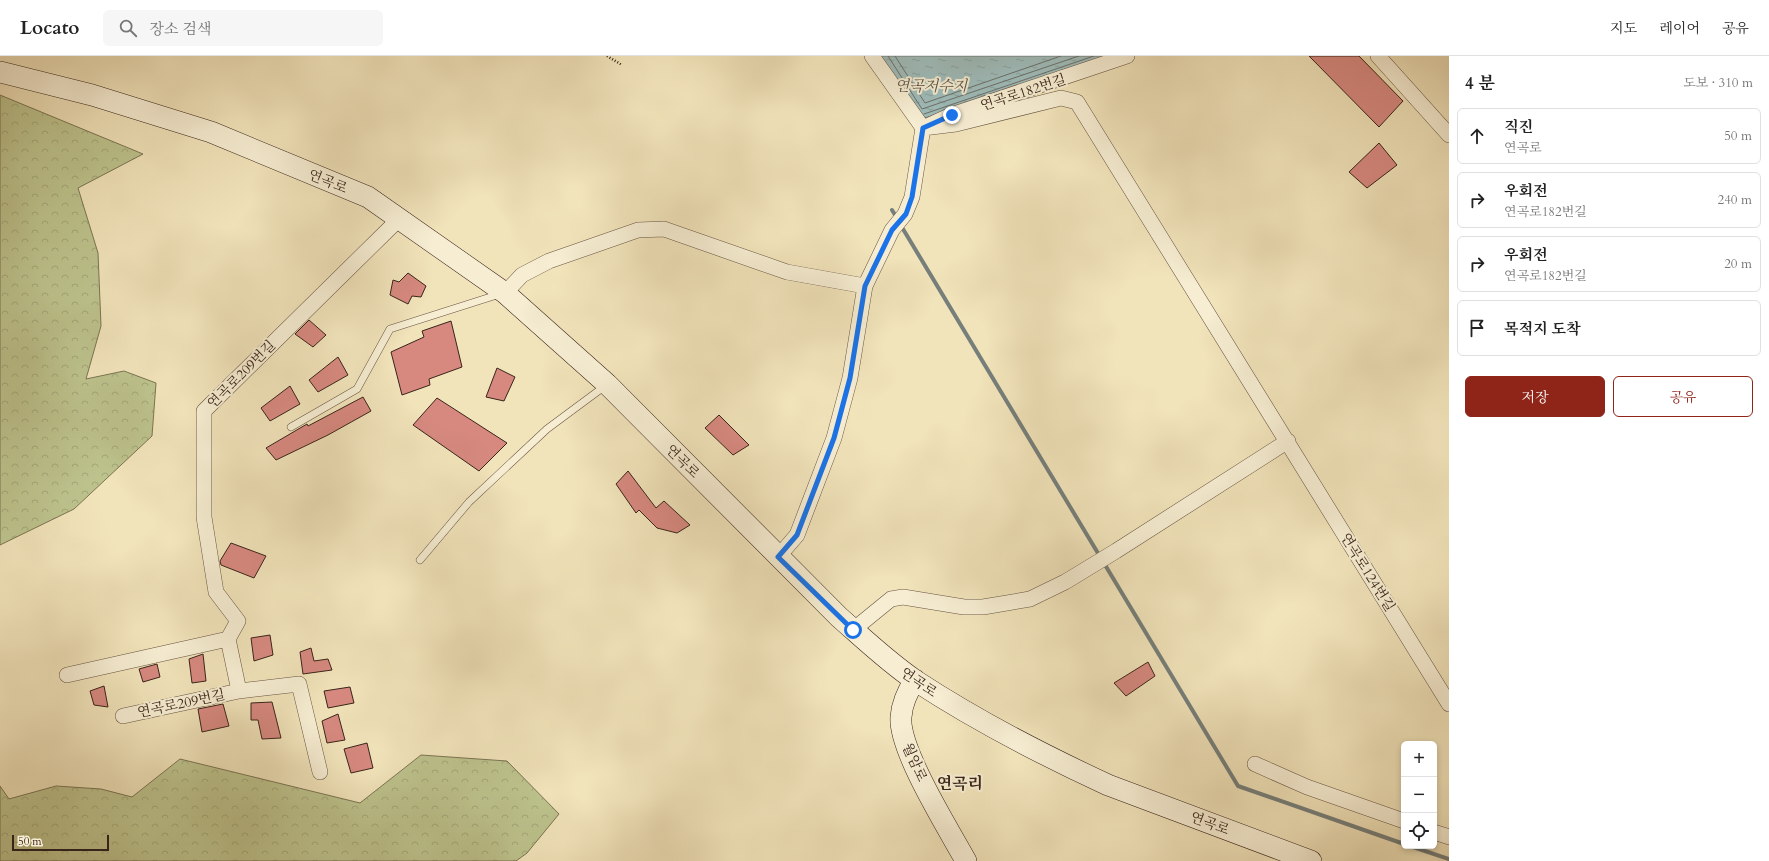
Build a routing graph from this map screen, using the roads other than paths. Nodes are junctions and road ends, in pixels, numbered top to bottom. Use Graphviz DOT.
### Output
graph roads {
  1 [pos="872,56"];
  2 [pos="1127,56"];
  3 [pos="1378,56"];
  4 [pos="0,72"];
  5 [pos="923,128"];
  6 [pos="1449,135"];
  7 [pos="399,219"];
  8 [pos="865,286"];
  9 [pos="505,293"];
  10 [pos="607,384"];
  11 [pos="291,427"];
  12 [pos="1288,441"];
  13 [pos="778,557"];
  14 [pos="420,560"];
  15 [pos="853,630"];
  16 [pos="228,639"];
  17 [pos="67,676"];
  18 [pos="915,680"];
  19 [pos="238,691"];
  20 [pos="1449,704"];
  21 [pos="123,716"];
  22 [pos="1255,764"];
  23 [pos="320,772"];
  24 [pos="1401,820"];
  25 [pos="1437,833"];
  26 [pos="1449,837"];
  27 [pos="966,861"];
  28 [pos="1311,861"];
  1 -- 5 [label="street"];
  2 -- 5 [label="street, 연곡로182번길"];
  3 -- 6 [label="street"];
  4 -- 7 [label="street, 연곡로"];
  5 -- 8 [label="street"];
  5 -- 12 [label="street, 연곡로124번길"];
  7 -- 9 [label="street, 연곡로"];
  7 -- 16 [label="street, 연곡로209번길"];
  8 -- 9 [label="street"];
  8 -- 13 [label="street"];
  9 -- 10 [label="street, 연곡로"];
  9 -- 11 [label="lane"];
  10 -- 13 [label="street, 연곡로"];
  10 -- 14 [label="lane"];
  12 -- 15 [label="street"];
  12 -- 20 [label="street, 연곡로124번길"];
  13 -- 15 [label="street, 연곡로"];
  15 -- 18 [label="street, 연곡로"];
  16 -- 17 [label="street"];
  16 -- 19 [label="street, 연곡로209번길"];
  18 -- 27 [label="street, 월암로"];
  18 -- 28 [label="street, 연곡로"];
  19 -- 21 [label="street, 연곡로209번길"];
  19 -- 23 [label="street, 연곡로209번길"];
  22 -- 24 [label="street"];
  25 -- 26 [label="street"];
}
